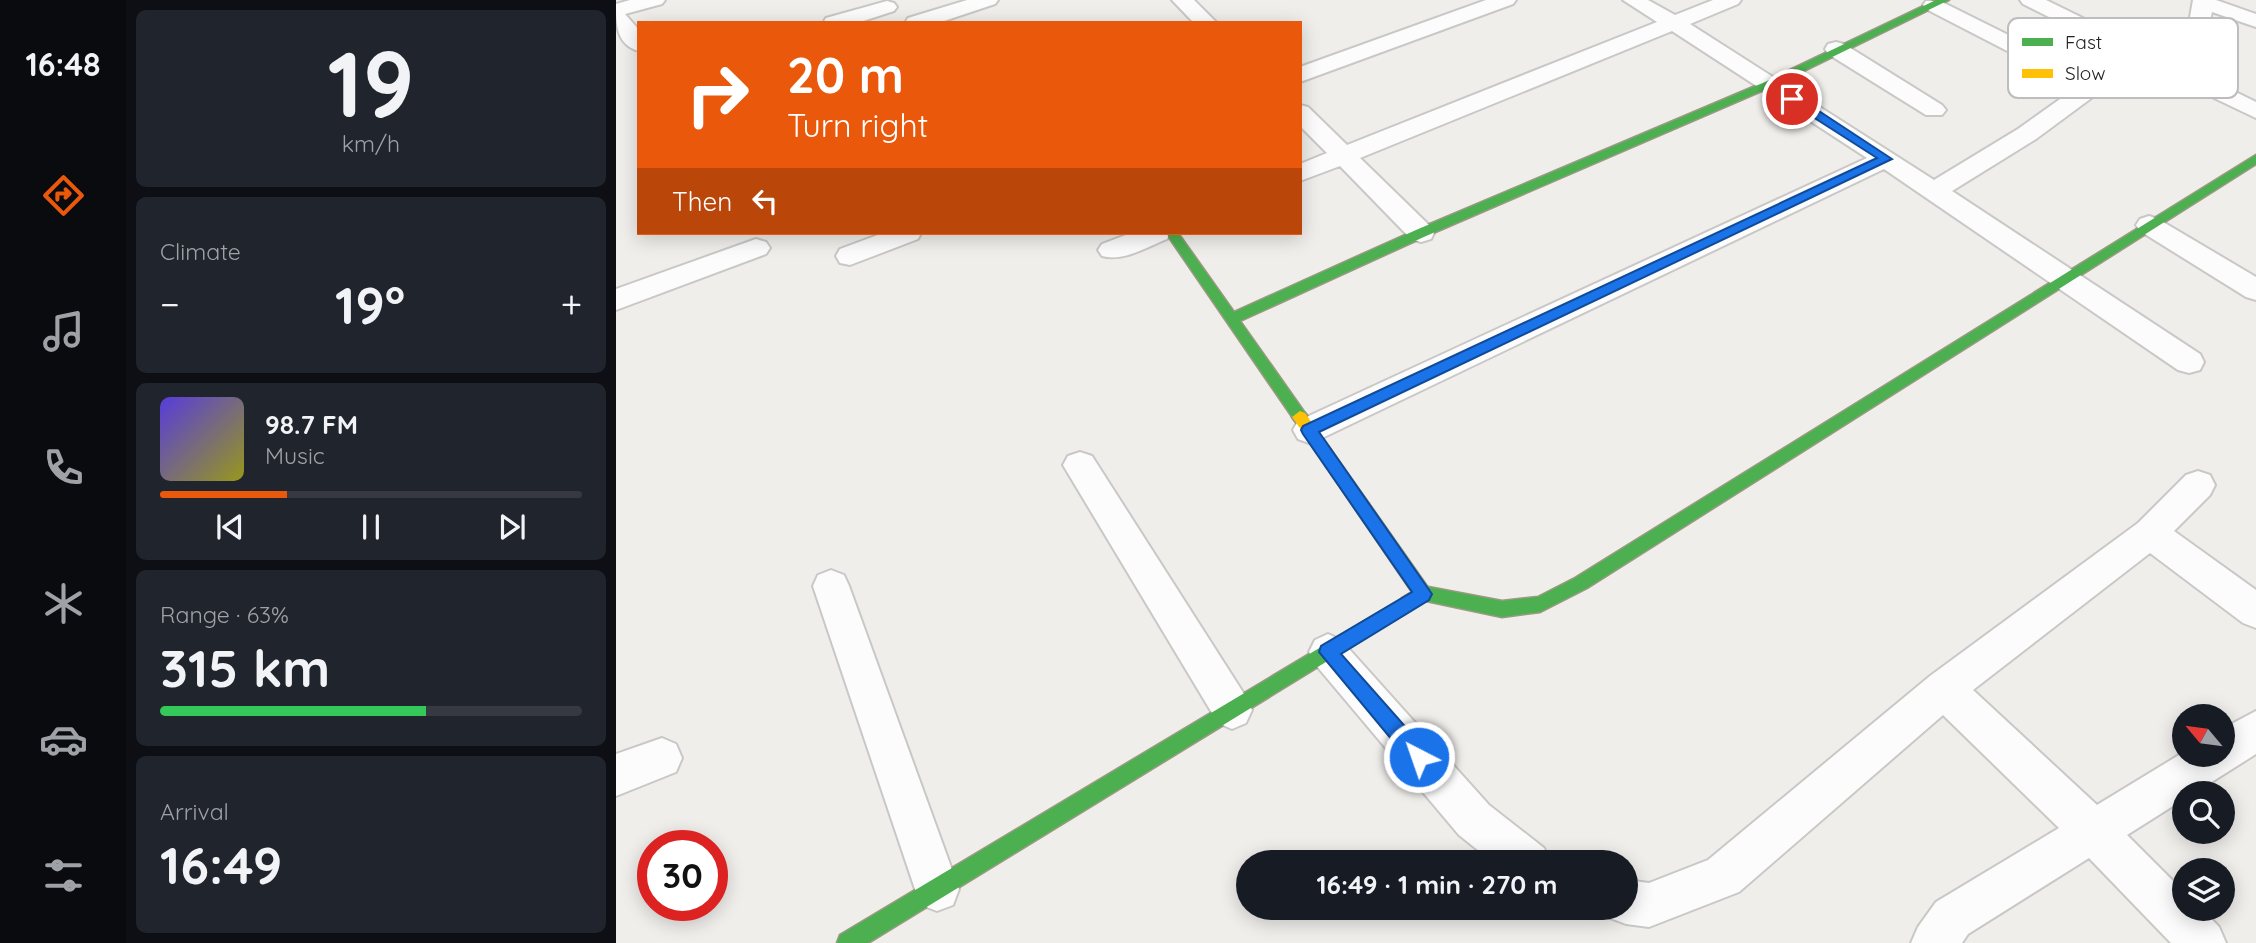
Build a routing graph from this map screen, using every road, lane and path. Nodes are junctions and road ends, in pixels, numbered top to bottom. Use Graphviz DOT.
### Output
graph roads {
  1 [pos="654,0"];
  2 [pos="989,0"];
  3 [pos="1182,0"];
  4 [pos="1506,0"];
  5 [pos="1633,0"];
  6 [pos="1731,0"];
  7 [pos="2030,0"];
  8 [pos="2197,2"];
  9 [pos="1938,3"];
  10 [pos="616,10"];
  11 [pos="890,10"];
  12 [pos="616,18"];
  13 [pos="2067,18"];
  14 [pos="1203,19"];
  15 [pos="843,21"];
  16 [pos="922,21"];
  17 [pos="2256,21"];
  18 [pos="1674,23"];
  19 [pos="2008,40"];
  20 [pos="637,42"];
  21 [pos="1836,49"];
  22 [pos="1302,74"];
  23 [pos="1769,84"];
  24 [pos="2076,98"];
  25 [pos="2230,98"];
  26 [pos="1934,110"];
  27 [pos="2256,111"];
  28 [pos="1302,114"];
  29 [pos="1345,155"];
  30 [pos="1886,159"];
  31 [pos="2256,159"];
  32 [pos="1302,172"];
  33 [pos="1934,191"];
  34 [pos="2149,225"];
  35 [pos="1421,233"];
  36 [pos="903,235"];
  37 [pos="1152,235"];
  38 [pos="1173,235"];
  39 [pos="756,248"];
  40 [pos="1112,250"];
  41 [pos="850,256"];
  42 [pos="2066,278"];
  43 [pos="2256,290"];
  44 [pos="616,300"];
  45 [pos="1232,319"];
  46 [pos="2189,362"];
  47 [pos="1309,430"];
  48 [pos="1080,465"];
  49 [pos="2199,485"];
  50 [pos="2150,533"];
  51 [pos="831,586"];
  52 [pos="1423,594"];
  53 [pos="2256,611"];
  54 [pos="1328,652"];
  55 [pos="1944,689"];
  56 [pos="1232,710"];
  57 [pos="2256,731"];
  58 [pos="2235,744"];
  59 [pos="662,758"];
  60 [pos="2198,767"];
  61 [pos="616,775"];
  62 [pos="2093,831"];
  63 [pos="1512,850"];
  64 [pos="937,889"];
  65 [pos="1638,904"];
  66 [pos="848,943"];
  67 [pos="1934,943"];
  68 [pos="2203,943"];
  1 -- 10 [label="street"];
  2 -- 16 [label="street"];
  3 -- 14 [label="street"];
  4 -- 22 [label="street"];
  5 -- 18 [label="street"];
  6 -- 18 [label="street"];
  7 -- 13 [label="street"];
  8 -- 17 [label="street"];
  9 -- 19 [label="street"];
  9 -- 21 [label="street"];
  11 -- 15 [label="street"];
  12 -- 20 [label="street"];
  18 -- 23 [label="street"];
  18 -- 29 [label="street"];
  21 -- 23 [label="street"];
  21 -- 26 [label="street"];
  23 -- 30 [label="street"];
  23 -- 35 [label="street"];
  24 -- 33 [label="street"];
  25 -- 27 [label="street"];
  28 -- 29 [label="street"];
  29 -- 32 [label="street"];
  29 -- 35 [label="street"];
  30 -- 33 [label="street"];
  30 -- 47 [label="street"];
  31 -- 34 [label="street"];
  33 -- 42 [label="street"];
  34 -- 42 [label="street"];
  34 -- 43 [label="street"];
  35 -- 45 [label="street"];
  36 -- 41 [label="street"];
  37 -- 40 [label="street"];
  38 -- 45 [label="street"];
  39 -- 44 [label="street"];
  42 -- 46 [label="street"];
  42 -- 52 [label="street"];
  45 -- 47 [label="street"];
  47 -- 52 [label="street"];
  48 -- 56 [label="street"];
  49 -- 50 [label="street"];
  50 -- 53 [label="street"];
  50 -- 55 [label="street"];
  51 -- 64 [label="street"];
  52 -- 54 [label="street"];
  54 -- 56 [label="street"];
  54 -- 63 [label="street"];
  55 -- 62 [label="street"];
  55 -- 65 [label="street"];
  56 -- 64 [label="street"];
  57 -- 58 [label="street"];
  59 -- 61 [label="street"];
  60 -- 62 [label="street"];
  62 -- 67 [label="street"];
  62 -- 68 [label="street"];
  64 -- 66 [label="street"];
}
